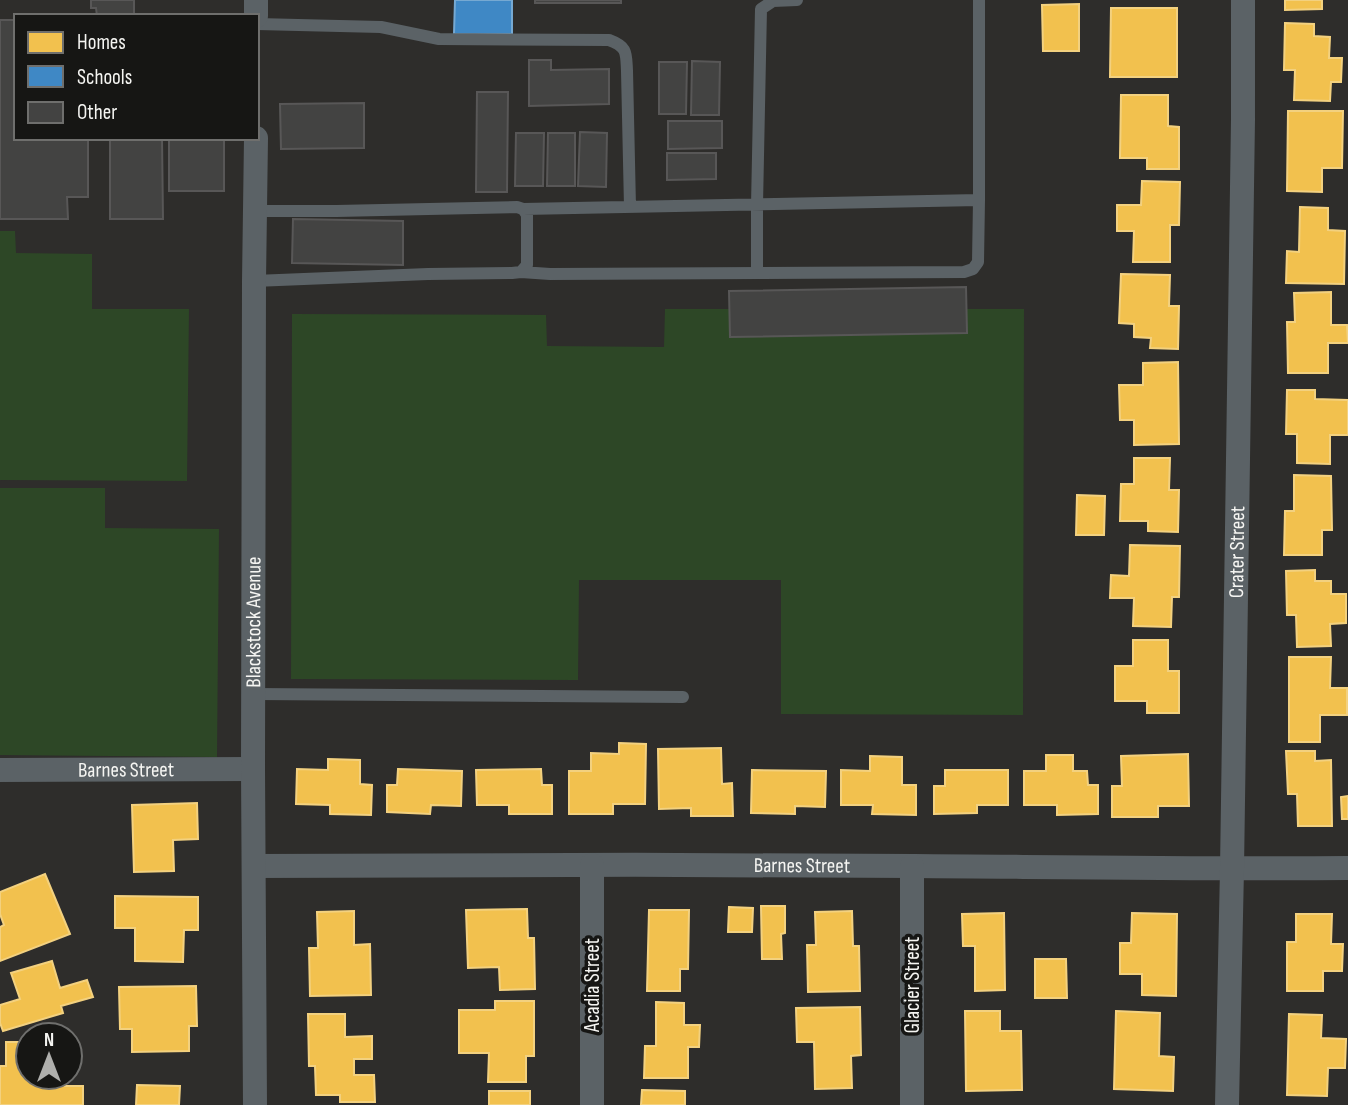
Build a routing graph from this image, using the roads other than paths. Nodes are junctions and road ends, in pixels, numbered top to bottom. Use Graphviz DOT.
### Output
graph roads {
  1 [pos="797,0"];
  2 [pos="979,0"];
  3 [pos="1243,0"];
  4 [pos="259,24"];
  5 [pos="256,140"];
  6 [pos="979,200"];
  7 [pos="757,205"];
  8 [pos="630,207"];
  9 [pos="523,209"];
  10 [pos="256,211"];
  11 [pos="521,272"];
  12 [pos="757,273"];
  13 [pos="254,281"];
  14 [pos="253,694"];
  15 [pos="683,697"];
  16 [pos="253,769"];
  17 [pos="0,770"];
  18 [pos="592,865"];
  19 [pos="254,866"];
  20 [pos="912,866"];
  21 [pos="1348,868"];
  22 [pos="1232,869"];
  23 [pos="255,1105"];
  24 [pos="592,1105"];
  25 [pos="912,1105"];
  26 [pos="1227,1105"];
  1 -- 7 [label="lane"];
  2 -- 6 [label="lane"];
  3 -- 22 [label="street, Crater Street"];
  4 -- 8 [label="lane"];
  5 -- 10 [label="street, Blackstock Avenue"];
  6 -- 7 [label="lane"];
  6 -- 12 [label="lane"];
  7 -- 8 [label="lane"];
  7 -- 12 [label="lane"];
  8 -- 9 [label="lane"];
  9 -- 10 [label="lane"];
  9 -- 11 [label="lane"];
  10 -- 13 [label="street, Blackstock Avenue"];
  11 -- 12 [label="lane"];
  11 -- 13 [label="lane"];
  13 -- 14 [label="street, Blackstock Avenue"];
  14 -- 15 [label="lane"];
  14 -- 16 [label="street, Blackstock Avenue"];
  16 -- 17 [label="street, Barnes Street"];
  16 -- 19 [label="street, Blackstock Avenue"];
  18 -- 19 [label="street, Barnes Street"];
  18 -- 20 [label="street, Barnes Street"];
  18 -- 24 [label="street, Acadia Street"];
  19 -- 23 [label="street, Blackstock Avenue"];
  20 -- 22 [label="street, Barnes Street"];
  20 -- 25 [label="street, Glacier Street"];
  21 -- 22 [label="street, Barnes Street"];
  22 -- 26 [label="street, Crater Street"];
}
